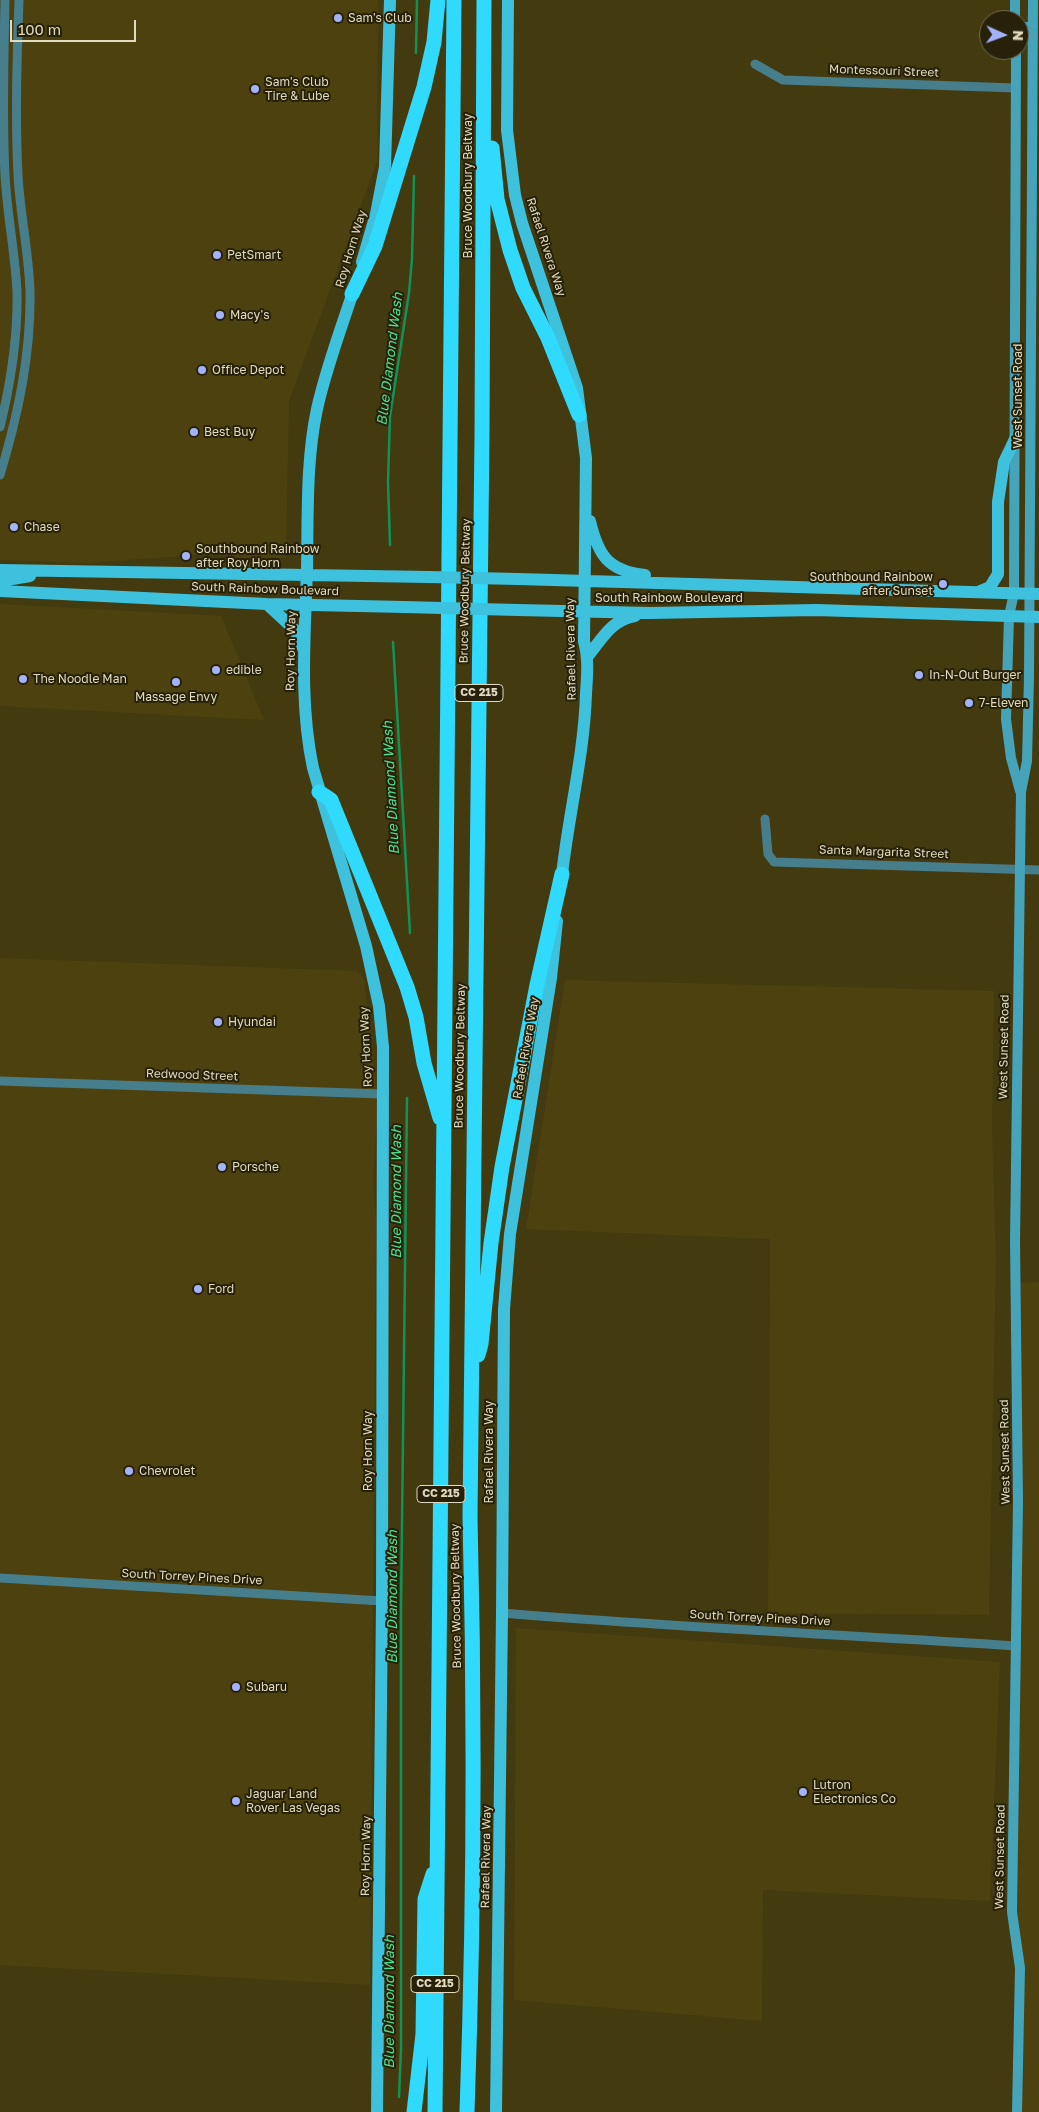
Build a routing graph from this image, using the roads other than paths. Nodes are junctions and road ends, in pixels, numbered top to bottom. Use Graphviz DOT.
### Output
graph roads {
  1 [pos="5,0"];
  2 [pos="18,0"];
  3 [pos="390,0"];
  4 [pos="438,0"];
  5 [pos="454,0"];
  6 [pos="508,0"];
  7 [pos="1033,0"];
  8 [pos="484,5"];
  9 [pos="1029,27"];
  10 [pos="1033,27"];
  11 [pos="2,45"];
  12 [pos="18,45"];
  13 [pos="1016,60"];
  14 [pos="754,64"];
  15 [pos="1016,88"];
  16 [pos="1036,105"];
  17 [pos="1015,284"];
  18 [pos="1031,285"];
  19 [pos="352,294"];
  20 [pos="579,415"];
  21 [pos="0,427"];
  22 [pos="1015,439"];
  23 [pos="1030,439"];
  24 [pos="0,475"];
  25 [pos="586,502"];
  26 [pos="0,570"];
  27 [pos="44,572"];
  28 [pos="307,574"];
  29 [pos="585,580"];
  30 [pos="0,581"];
  31 [pos="738,586"];
  32 [pos="0,591"];
  33 [pos="976,593"];
  34 [pos="1014,593"];
  35 [pos="1034,594"];
  36 [pos="267,604"];
  37 [pos="306,605"];
  38 [pos="584,612"];
  39 [pos="650,613"];
  40 [pos="1009,616"];
  41 [pos="1034,617"];
  42 [pos="305,650"];
  43 [pos="588,656"];
  44 [pos="319,792"];
  45 [pos="1021,792"];
  46 [pos="765,819"];
  47 [pos="1020,869"];
  48 [pos="1039,870"];
  49 [pos="562,874"];
  50 [pos="0,1081"];
  51 [pos="382,1094"];
  52 [pos="444,1132"];
  53 [pos="471,1376"];
  54 [pos="0,1578"];
  55 [pos="382,1601"];
  56 [pos="502,1614"];
  57 [pos="1016,1646"];
  58 [pos="438,1856"];
  59 [pos="470,2030"];
  60 [pos="377,2112"];
  61 [pos="414,2112"];
  62 [pos="435,2112"];
  63 [pos="467,2112"];
  64 [pos="474,2112"];
  65 [pos="496,2112"];
  66 [pos="1018,2112"];
  1 -- 11 [label="street"];
  2 -- 12 [label="street"];
  3 -- 19 [label="main road, Roy Horn Way"];
  4 -- 19 [label="highway"];
  5 -- 52 [label="highway, Bruce Woodbury Beltway / CC 215"];
  6 -- 20 [label="main road, Rafael Rivera Way"];
  7 -- 10 [label="main road, West Sunset Road"];
  8 -- 20 [label="highway"];
  8 -- 53 [label="highway, Bruce Woodbury Beltway / CC 215"];
  9 -- 10 [label="main road"];
  10 -- 16 [label="main road, West Sunset Road"];
  11 -- 12 [label="street"];
  11 -- 21 [label="street"];
  12 -- 24 [label="street"];
  13 -- 15 [label="main road, West Sunset Road"];
  14 -- 15 [label="street, Montessouri Street"];
  15 -- 17 [label="main road, West Sunset Road"];
  16 -- 18 [label="main road, West Sunset Road"];
  17 -- 18 [label="main road"];
  17 -- 22 [label="main road, West Sunset Road"];
  18 -- 23 [label="main road, West Sunset Road"];
  19 -- 28 [label="main road, Roy Horn Way"];
  20 -- 25 [label="main road, Rafael Rivera Way"];
  22 -- 23 [label="main road"];
  22 -- 33 [label="main road"];
  22 -- 34 [label="main road, West Sunset Road"];
  23 -- 35 [label="main road, West Sunset Road"];
  25 -- 29 [label="main road, Rafael Rivera Way"];
  25 -- 31 [label="main road"];
  26 -- 27 [label="main road, South Rainbow Boulevard"];
  27 -- 28 [label="main road, South Rainbow Boulevard"];
  27 -- 30 [label="main road"];
  28 -- 29 [label="main road, South Rainbow Boulevard, bridge"];
  28 -- 37 [label="main road, Roy Horn Way"];
  29 -- 31 [label="main road, South Rainbow Boulevard"];
  29 -- 38 [label="main road, Rafael Rivera Way"];
  31 -- 33 [label="main road, South Rainbow Boulevard"];
  32 -- 36 [label="main road, South Rainbow Boulevard"];
  33 -- 34 [label="main road, South Rainbow Boulevard"];
  34 -- 35 [label="main road, South Rainbow Boulevard"];
  34 -- 40 [label="main road, West Sunset Road"];
  35 -- 41 [label="main road, West Sunset Road"];
  36 -- 37 [label="main road, South Rainbow Boulevard"];
  36 -- 42 [label="main road"];
  37 -- 38 [label="main road, South Rainbow Boulevard, bridge"];
  37 -- 42 [label="main road, Roy Horn Way"];
  38 -- 39 [label="main road, South Rainbow Boulevard"];
  38 -- 43 [label="main road, Rafael Rivera Way"];
  39 -- 40 [label="main road, South Rainbow Boulevard"];
  39 -- 43 [label="main road"];
  40 -- 41 [label="main road, South Rainbow Boulevard"];
  40 -- 45 [label="main road, West Sunset Road"];
  41 -- 45 [label="main road, West Sunset Road"];
  42 -- 44 [label="main road, Roy Horn Way"];
  43 -- 49 [label="main road, Rafael Rivera Way"];
  44 -- 51 [label="main road, Roy Horn Way"];
  44 -- 52 [label="highway"];
  45 -- 47 [label="main road, West Sunset Road"];
  46 -- 47 [label="street, Santa Margarita Street"];
  47 -- 48 [label="street, Santa Margarita Street"];
  47 -- 57 [label="main road, West Sunset Road"];
  49 -- 53 [label="highway"];
  49 -- 56 [label="main road, Rafael Rivera Way"];
  50 -- 51 [label="street, Redwood Street"];
  51 -- 55 [label="main road, Roy Horn Way"];
  52 -- 58 [label="highway, Bruce Woodbury Beltway / CC 215"];
  53 -- 59 [label="highway, Bruce Woodbury Beltway / CC 215"];
  54 -- 55 [label="street, South Torrey Pines Drive"];
  55 -- 60 [label="main road, Roy Horn Way"];
  56 -- 57 [label="street, South Torrey Pines Drive"];
  56 -- 65 [label="main road, Rafael Rivera Way"];
  57 -- 66 [label="main road, West Sunset Road"];
  58 -- 61 [label="highway"];
  58 -- 62 [label="highway, Bruce Woodbury Beltway / CC 215"];
  59 -- 63 [label="highway, Bruce Woodbury Beltway / CC 215"];
  59 -- 64 [label="highway"];
}
